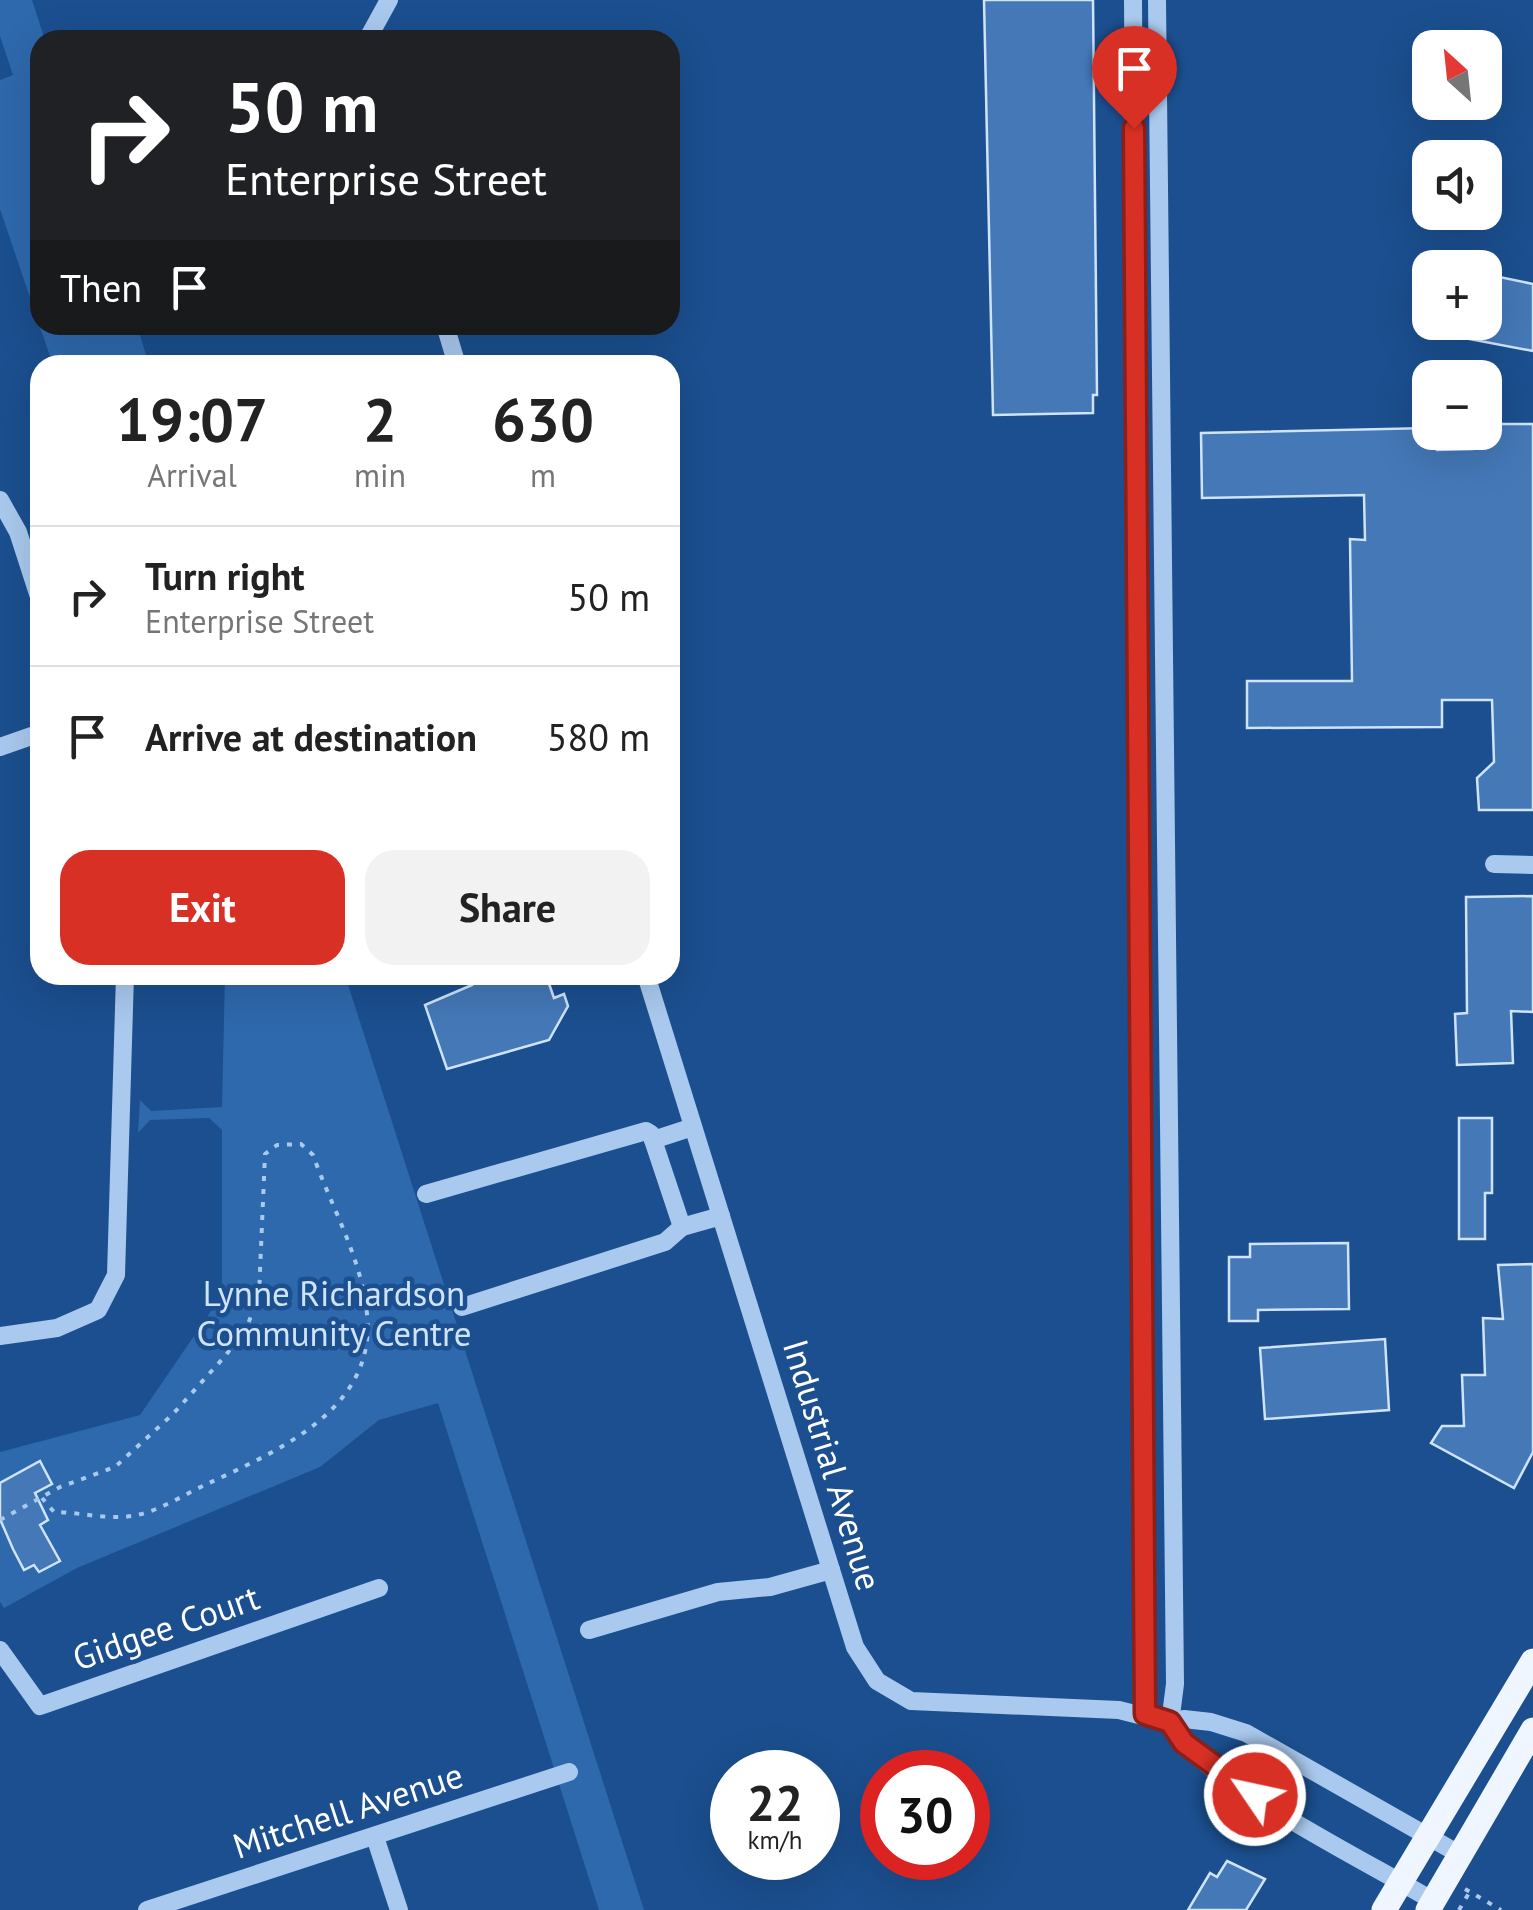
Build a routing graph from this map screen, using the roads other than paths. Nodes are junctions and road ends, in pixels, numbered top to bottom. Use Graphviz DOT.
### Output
graph roads {
  1 [pos="389,0"];
  2 [pos="1133,0"];
  3 [pos="1156,0"];
  4 [pos="372,30"];
  5 [pos="0,500"];
  6 [pos="30,569"];
  7 [pos="30,737"];
  8 [pos="0,747"];
  9 [pos="1494,864"];
  10 [pos="1533,865"];
  11 [pos="125,985"];
  12 [pos="649,985"];
  13 [pos="693,1127"];
  14 [pos="653,1140"];
  15 [pos="426,1194"];
  16 [pos="720,1216"];
  17 [pos="682,1227"];
  18 [pos="462,1307"];
  19 [pos="0,1336"];
  20 [pos="831,1570"];
  21 [pos="379,1588"];
  22 [pos="589,1630"];
  23 [pos="0,1650"];
  24 [pos="1533,1661"];
  25 [pos="1145,1714"];
  26 [pos="1170,1722"];
  27 [pos="1533,1730"];
  28 [pos="569,1772"];
  29 [pos="1426,1836"];
  30 [pos="375,1837"];
  31 [pos="1459,1854"];
  32 [pos="1400,1880"];
  33 [pos="1430,1905"];
  34 [pos="148,1910"];
  35 [pos="399,1910"];
  36 [pos="1384,1910"];
  1 -- 4 [label="street"];
  2 -- 25 [label="street"];
  3 -- 26 [label="street"];
  5 -- 6 [label="street"];
  7 -- 8 [label="street"];
  9 -- 10 [label="street"];
  11 -- 19 [label="street"];
  12 -- 13 [label="street, Industrial Avenue"];
  13 -- 14 [label="street"];
  13 -- 16 [label="street, Industrial Avenue"];
  14 -- 15 [label="street"];
  14 -- 17 [label="street"];
  16 -- 17 [label="street"];
  16 -- 20 [label="street, Industrial Avenue"];
  17 -- 18 [label="street"];
  20 -- 22 [label="street"];
  20 -- 25 [label="street, Industrial Avenue"];
  21 -- 23 [label="street, Gidgee Court"];
  24 -- 29 [label="main road"];
  25 -- 26 [label="street, Industrial Avenue"];
  26 -- 29 [label="street, Industrial Avenue"];
  26 -- 32 [label="street"];
  27 -- 31 [label="main road"];
  28 -- 30 [label="street, Mitchell Avenue"];
  29 -- 31 [label="street, Industrial Avenue"];
  29 -- 32 [label="main road"];
  30 -- 34 [label="street, Mitchell Avenue"];
  30 -- 35 [label="street"];
  31 -- 33 [label="main road"];
  32 -- 33 [label="street"];
  32 -- 36 [label="main road"];
}
